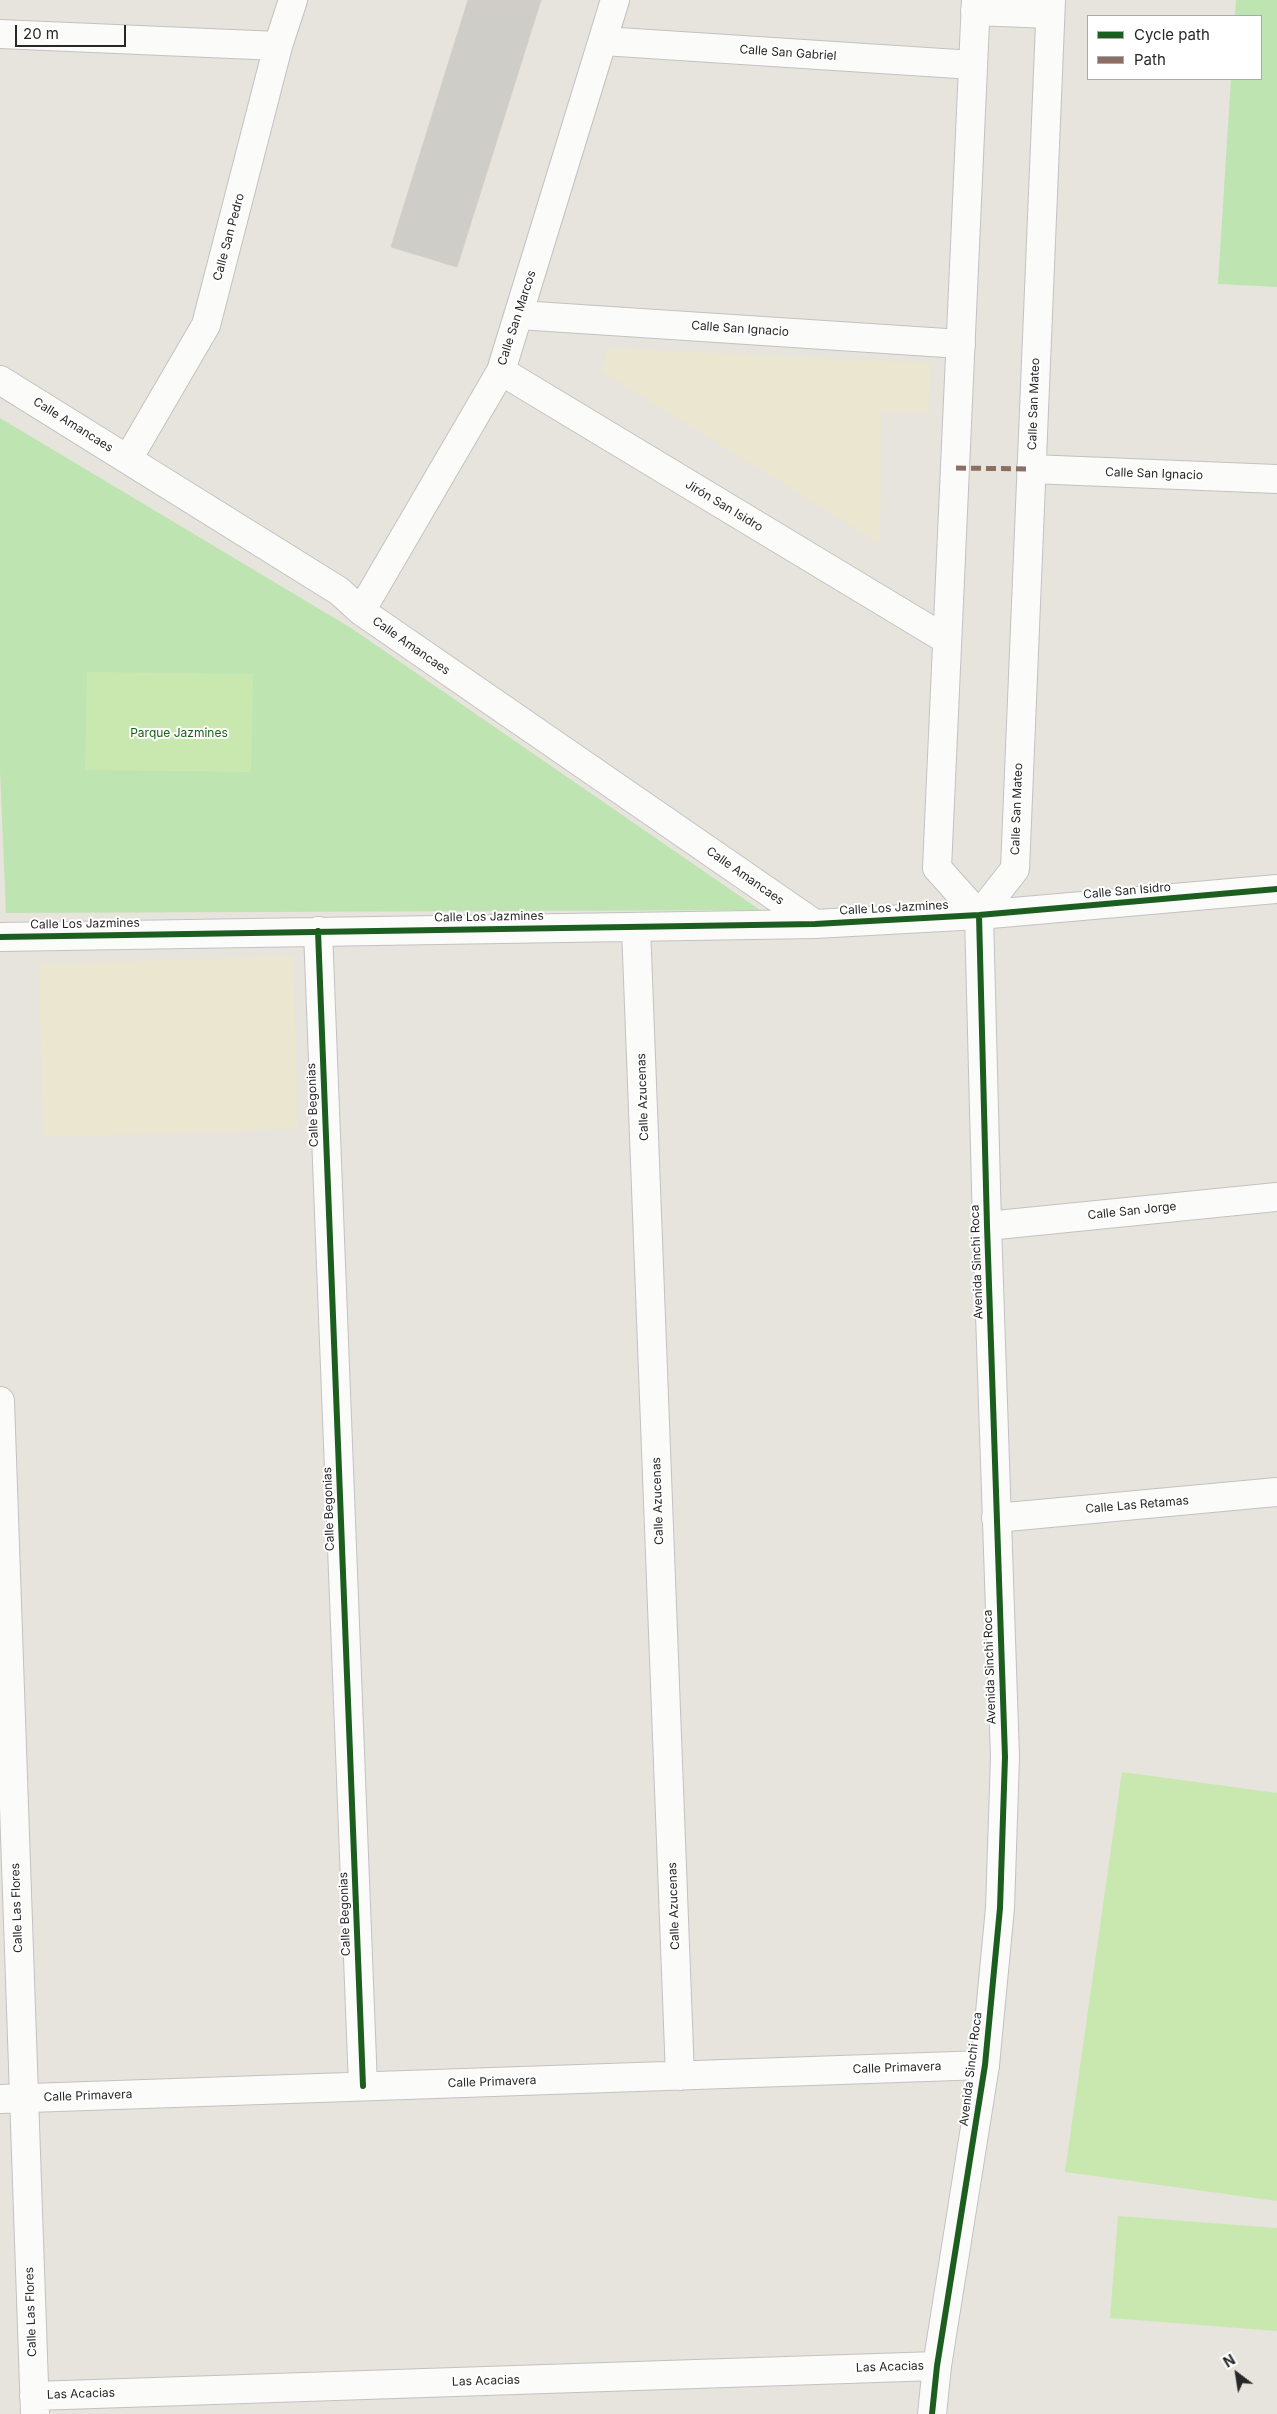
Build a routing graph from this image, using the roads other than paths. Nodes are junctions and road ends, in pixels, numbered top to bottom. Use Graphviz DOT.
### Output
graph roads {
  1 [pos="292,0"];
  2 [pos="616,0"];
  3 [pos="976,5"];
  4 [pos="1050,7"];
  5 [pos="0,34"];
  6 [pos="603,41"];
  7 [pos="278,46"];
  8 [pos="973,65"];
  9 [pos="519,315"];
  10 [pos="961,344"];
  11 [pos="500,371"];
  12 [pos="0,380"];
  13 [pos="128,459"];
  14 [pos="1031,470"];
  15 [pos="1277,479"];
  16 [pos="361,611"];
  17 [pos="947,640"];
  18 [pos="1277,889"];
  19 [pos="979,914"];
  20 [pos="815,924"];
  21 [pos="636,927"];
  22 [pos="318,931"];
  23 [pos="0,937"];
  24 [pos="1277,1197"];
  25 [pos="987,1226"];
  26 [pos="0,1401"];
  27 [pos="1277,1492"];
  28 [pos="996,1518"];
  29 [pos="985,2065"];
  30 [pos="680,2076"];
  31 [pos="363,2086"];
  32 [pos="12,2098"];
  33 [pos="937,2366"];
  34 [pos="34,2405"];
  35 [pos="932,2414"];
  1 -- 7 [label="street, Calle San Pedro"];
  2 -- 6 [label="street, Calle San Marcos"];
  3 -- 4 [label="street"];
  3 -- 8 [label="street"];
  4 -- 14 [label="street, Calle San Mateo"];
  5 -- 7 [label="street"];
  6 -- 8 [label="street, Calle San Gabriel"];
  6 -- 9 [label="street, Calle San Marcos"];
  7 -- 13 [label="street, Calle San Pedro"];
  8 -- 10 [label="street"];
  9 -- 10 [label="street, Calle San Ignacio"];
  9 -- 11 [label="street, Calle San Marcos"];
  10 -- 17 [label="street"];
  11 -- 16 [label="street, Calle San Marcos"];
  11 -- 17 [label="street, Jirón San Isidro"];
  12 -- 13 [label="street, Calle Amancaes"];
  13 -- 16 [label="street, Calle Amancaes"];
  14 -- 15 [label="street, Calle San Ignacio"];
  14 -- 19 [label="street, Calle San Mateo"];
  16 -- 20 [label="street, Calle Amancaes"];
  17 -- 19 [label="street"];
  18 -- 19 [label="street, Calle San Isidro"];
  19 -- 20 [label="street, Calle Los Jazmines"];
  19 -- 25 [label="street, Avenida Sinchi Roca"];
  20 -- 21 [label="street, Calle Los Jazmines"];
  21 -- 22 [label="street, Calle Los Jazmines"];
  21 -- 30 [label="street, Calle Azucenas"];
  22 -- 23 [label="street, Calle Los Jazmines"];
  22 -- 31 [label="street, Calle Begonias"];
  24 -- 25 [label="street, Calle San Jorge"];
  25 -- 28 [label="street, Avenida Sinchi Roca"];
  26 -- 32 [label="street, Calle Las Flores"];
  27 -- 28 [label="street, Calle Las Retamas"];
  28 -- 29 [label="street, Avenida Sinchi Roca"];
  29 -- 30 [label="street, Calle Primavera"];
  29 -- 33 [label="street, Avenida Sinchi Roca"];
  30 -- 31 [label="street, Calle Primavera"];
  31 -- 32 [label="street, Calle Primavera"];
  32 -- 34 [label="street, Calle Las Flores"];
  33 -- 34 [label="street, Las Acacias"];
  33 -- 35 [label="street, Avenida Sinchi Roca"];
}
